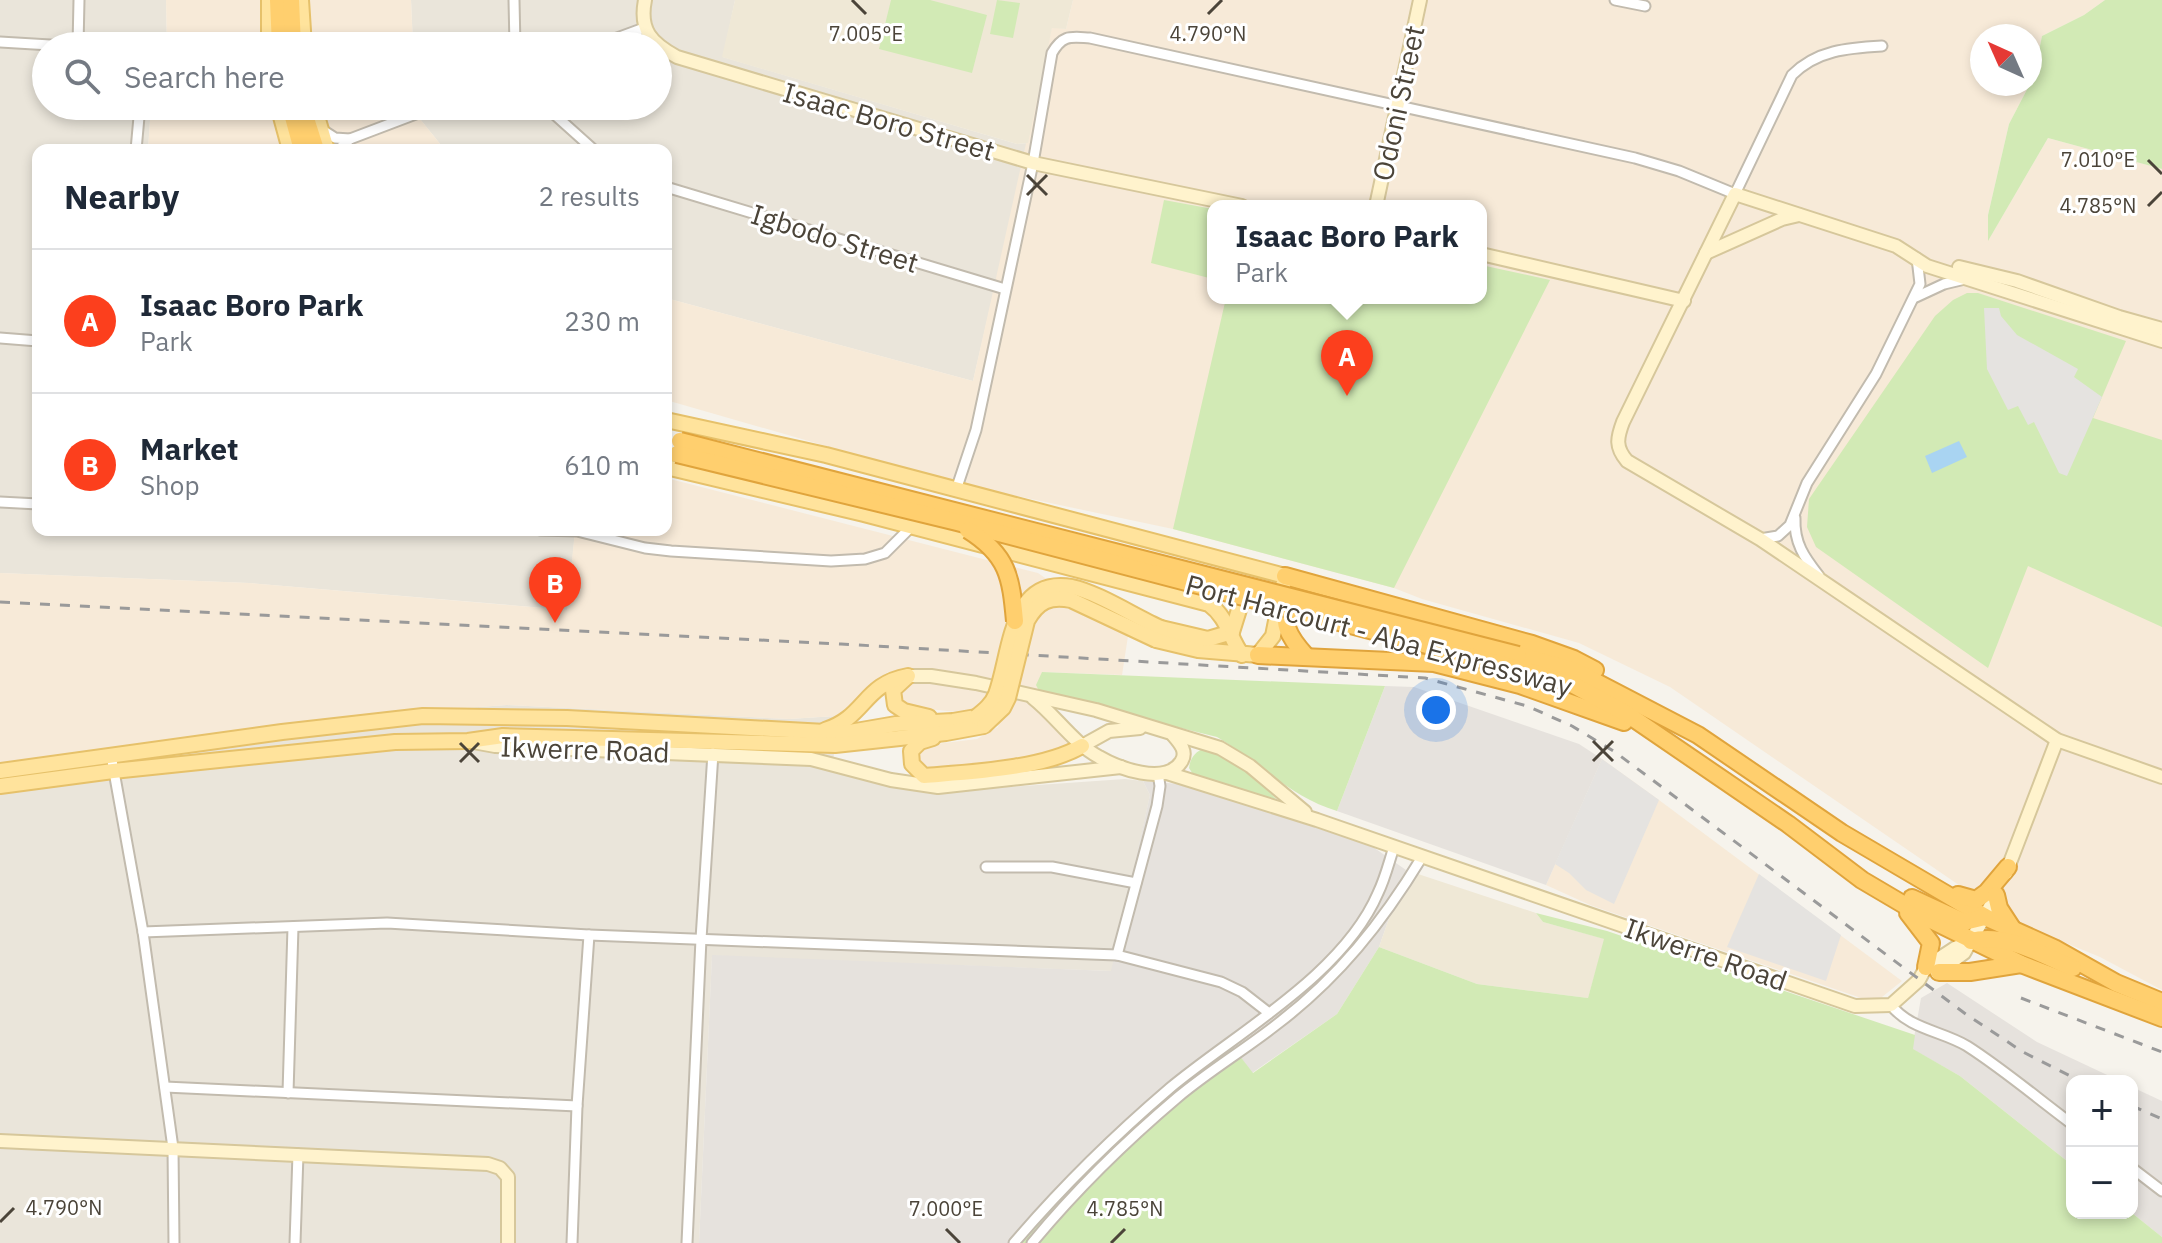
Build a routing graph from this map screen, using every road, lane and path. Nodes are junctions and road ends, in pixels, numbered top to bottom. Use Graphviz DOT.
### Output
graph roads {
  1 [pos="79,0"];
  2 [pos="514,0"];
  3 [pos="645,0"];
  4 [pos="1420,0"];
  5 [pos="1615,0"];
  6 [pos="1645,6"];
  7 [pos="644,28"];
  8 [pos="78,32"];
  9 [pos="515,32"];
  10 [pos="633,32"];
  11 [pos="647,32"];
  12 [pos="0,42"];
  13 [pos="32,44"];
  14 [pos="1882,46"];
  15 [pos="672,54"];
  16 [pos="1397,106"];
  17 [pos="139,120"];
  18 [pos="282,120"];
  19 [pos="294,120"];
  20 [pos="306,120"];
  21 [pos="318,120"];
  22 [pos="400,120"];
  23 [pos="561,120"];
  24 [pos="320,129"];
  25 [pos="350,139"];
  26 [pos="137,144"];
  27 [pos="288,144"];
  28 [pos="300,144"];
  29 [pos="314,144"];
  30 [pos="325,144"];
  31 [pos="345,144"];
  32 [pos="587,144"];
  33 [pos="1033,163"];
  34 [pos="672,189"];
  35 [pos="1735,194"];
  36 [pos="1213,200"];
  37 [pos="1377,200"];
  38 [pos="1799,215"];
  39 [pos="1706,253"];
  40 [pos="1487,255"];
  41 [pos="1916,257"];
  42 [pos="1969,278"];
  43 [pos="1005,289"];
  44 [pos="1916,297"];
  45 [pos="1684,301"];
  46 [pos="2162,329"];
  47 [pos="0,338"];
  48 [pos="32,341"];
  49 [pos="2162,341"];
  50 [pos="672,421"];
  51 [pos="672,450"];
  52 [pos="672,450"];
  53 [pos="672,450"];
  54 [pos="956,490"];
  55 [pos="0,502"];
  56 [pos="32,504"];
  57 [pos="1795,513"];
  58 [pos="957,522"];
  59 [pos="912,526"];
  60 [pos="943,534"];
  61 [pos="598,536"];
  62 [pos="1760,539"];
  63 [pos="1255,570"];
  64 [pos="1285,576"];
  65 [pos="1306,580"];
  66 [pos="1824,582"];
  67 [pos="1015,621"];
  68 [pos="1232,632"];
  69 [pos="1158,634"];
  70 [pos="1250,655"];
  71 [pos="1306,656"];
  72 [pos="1517,662"];
  73 [pos="908,676"];
  74 [pos="1030,696"];
  75 [pos="567,718"];
  76 [pos="980,722"];
  77 [pos="950,727"];
  78 [pos="1151,728"];
  79 [pos="817,732"];
  80 [pos="1172,734"];
  81 [pos="1698,735"];
  82 [pos="566,736"];
  83 [pos="609,738"];
  84 [pos="1666,740"];
  85 [pos="2057,740"];
  86 [pos="468,741"];
  87 [pos="1082,746"];
  88 [pos="620,751"];
  89 [pos="713,753"];
  90 [pos="111,755"];
  91 [pos="1121,767"];
  92 [pos="0,771"];
  93 [pos="113,771"];
  94 [pos="1162,773"];
  95 [pos="2162,777"];
  96 [pos="1185,778"];
  97 [pos="0,786"];
  98 [pos="1157,806"];
  99 [pos="1317,820"];
  100 [pos="1394,847"];
  101 [pos="1422,857"];
  102 [pos="986,867"];
  103 [pos="2008,867"];
  104 [pos="1862,880"];
  105 [pos="1926,882"];
  106 [pos="1136,883"];
  107 [pos="1996,895"];
  108 [pos="1893,898"];
  109 [pos="1985,917"];
  110 [pos="293,927"];
  111 [pos="143,932"];
  112 [pos="2015,932"];
  113 [pos="589,935"];
  114 [pos="701,939"];
  115 [pos="1971,941"];
  116 [pos="1117,955"];
  117 [pos="2021,964"];
  118 [pos="1928,973"];
  119 [pos="2116,983"];
  120 [pos="2162,1002"];
  121 [pos="1891,1005"];
  122 [pos="1269,1013"];
  123 [pos="2162,1018"];
  124 [pos="165,1087"];
  125 [pos="288,1093"];
  126 [pos="577,1106"];
  127 [pos="2066,1120"];
  128 [pos="0,1141"];
  129 [pos="173,1148"];
  130 [pos="298,1154"];
  131 [pos="2138,1173"];
  132 [pos="2162,1191"];
  133 [pos="174,1243"];
  134 [pos="295,1243"];
  135 [pos="508,1243"];
  136 [pos="572,1243"];
  137 [pos="687,1243"];
  138 [pos="1014,1243"];
  139 [pos="1032,1243"];
  1 -- 8 [label="street"];
  2 -- 9 [label="street"];
  3 -- 7 [label="street"];
  4 -- 16 [label="street, Odoni Street"];
  5 -- 6 [label="street"];
  7 -- 10 [label="street"];
  7 -- 11 [label="street, Isaac Boro Street"];
  12 -- 13 [label="street"];
  14 -- 35 [label="street"];
  15 -- 33 [label="street, Isaac Boro Street"];
  16 -- 33 [label="street"];
  16 -- 35 [label="street"];
  16 -- 37 [label="street, Odoni Street"];
  17 -- 26 [label="street"];
  18 -- 27 [label="main road"];
  19 -- 28 [label="highway"];
  20 -- 29 [label="highway"];
  21 -- 24 [label="main road"];
  22 -- 25 [label="street"];
  23 -- 32 [label="street"];
  24 -- 25 [label="street"];
  24 -- 30 [label="main road"];
  25 -- 31 [label="street"];
  33 -- 36 [label="street, Isaac Boro Street"];
  33 -- 43 [label="street"];
  34 -- 43 [label="street, Igbodo Street"];
  35 -- 38 [label="street"];
  35 -- 39 [label="street"];
  38 -- 39 [label="street"];
  38 -- 41 [label="street"];
  39 -- 45 [label="street"];
  40 -- 45 [label="street"];
  41 -- 42 [label="street"];
  41 -- 44 [label="street"];
  41 -- 46 [label="street"];
  42 -- 44 [label="street"];
  42 -- 49 [label="street"];
  43 -- 54 [label="street"];
  44 -- 57 [label="street"];
  45 -- 62 [label="street"];
  47 -- 48 [label="street"];
  50 -- 54 [label="main road"];
  51 -- 58 [label="highway, Port Harcourt - Aba Expressway, bridge"];
  52 -- 59 [label="main road"];
  53 -- 72 [label="highway, Port Harcourt - Aba Expressway, bridge"];
  54 -- 60 [label="main road"];
  54 -- 63 [label="main road"];
  55 -- 56 [label="street"];
  57 -- 62 [label="street"];
  57 -- 66 [label="street"];
  58 -- 67 [label="highway, bridge"];
  58 -- 72 [label="highway, Port Harcourt - Aba Expressway, bridge"];
  59 -- 60 [label="main road"];
  59 -- 61 [label="street"];
  60 -- 68 [label="main road"];
  62 -- 66 [label="street"];
  63 -- 64 [label="main road"];
  63 -- 68 [label="main road"];
  64 -- 65 [label="highway"];
  64 -- 70 [label="main road"];
  65 -- 71 [label="highway"];
  65 -- 81 [label="highway"];
  66 -- 85 [label="street"];
  67 -- 69 [label="main road, bridge"];
  67 -- 76 [label="main road, bridge"];
  68 -- 69 [label="main road"];
  68 -- 70 [label="main road"];
  69 -- 70 [label="main road"];
  69 -- 76 [label="main road, bridge"];
  70 -- 71 [label="highway"];
  71 -- 84 [label="highway"];
  72 -- 81 [label="highway, Port Harcourt - Aba Expressway"];
  72 -- 84 [label="highway, Port Harcourt - Aba Expressway"];
  73 -- 74 [label="street, Ikwerre Road"];
  73 -- 77 [label="main road"];
  73 -- 79 [label="main road"];
  74 -- 78 [label="street, Ikwerre Road"];
  74 -- 87 [label="street, Ikwerre Road"];
  75 -- 79 [label="main road, Ikwerre Road"];
  75 -- 82 [label="main road"];
  75 -- 90 [label="main road, Ikwerre Road"];
  76 -- 77 [label="main road"];
  77 -- 79 [label="main road, Ikwerre Road"];
  77 -- 83 [label="main road"];
  77 -- 87 [label="main road"];
  78 -- 80 [label="street, Ikwerre Road"];
  78 -- 87 [label="street"];
  80 -- 94 [label="street"];
  80 -- 99 [label="street, Ikwerre Road"];
  81 -- 105 [label="highway, Port Harcourt - Aba Expressway"];
  82 -- 83 [label="main road"];
  82 -- 86 [label="main road"];
  83 -- 88 [label="main road"];
  84 -- 104 [label="highway, Port Harcourt - Aba Expressway"];
  85 -- 95 [label="street"];
  85 -- 103 [label="street"];
  86 -- 88 [label="street, Ikwerre Road"];
  86 -- 93 [label="main road, Ikwerre Road"];
  87 -- 91 [label="street, Ikwerre Road"];
  88 -- 89 [label="street, Ikwerre Road"];
  89 -- 91 [label="street, Ikwerre Road"];
  89 -- 114 [label="street"];
  90 -- 92 [label="main road, Ikwerre Road"];
  90 -- 93 [label="street"];
  91 -- 94 [label="street, Ikwerre Road"];
  93 -- 97 [label="main road, Ikwerre Road"];
  93 -- 111 [label="street"];
  94 -- 96 [label="street, Ikwerre Road"];
  94 -- 98 [label="street"];
  96 -- 98 [label="street"];
  96 -- 99 [label="street, Ikwerre Road"];
  98 -- 106 [label="street"];
  99 -- 100 [label="street, Ikwerre Road"];
  100 -- 101 [label="street, Ikwerre Road"];
  100 -- 122 [label="street"];
  101 -- 121 [label="street, Ikwerre Road"];
  101 -- 139 [label="street"];
  102 -- 106 [label="street"];
  103 -- 105 [label="highway"];
  103 -- 107 [label="street"];
  104 -- 108 [label="highway, Port Harcourt - Aba Expressway"];
  104 -- 109 [label="highway"];
  105 -- 109 [label="highway, Port Harcourt - Aba Expressway"];
  106 -- 116 [label="street"];
  107 -- 109 [label="street"];
  107 -- 112 [label="highway"];
  108 -- 115 [label="highway, Port Harcourt - Aba Expressway"];
  108 -- 118 [label="highway"];
  109 -- 112 [label="highway, Port Harcourt - Aba Expressway"];
  109 -- 115 [label="street"];
  110 -- 111 [label="street"];
  110 -- 113 [label="street"];
  110 -- 125 [label="street"];
  111 -- 124 [label="street"];
  112 -- 119 [label="highway, Port Harcourt - Aba Expressway"];
  113 -- 114 [label="street"];
  113 -- 126 [label="street"];
  114 -- 116 [label="street"];
  114 -- 137 [label="street"];
  115 -- 117 [label="highway, Port Harcourt - Aba Expressway"];
  115 -- 118 [label="street"];
  115 -- 119 [label="highway"];
  116 -- 122 [label="street"];
  117 -- 118 [label="highway"];
  117 -- 123 [label="highway, Port Harcourt - Aba Expressway"];
  118 -- 121 [label="street"];
  119 -- 120 [label="highway, Port Harcourt - Aba Expressway"];
  121 -- 127 [label="street"];
  122 -- 138 [label="street"];
  124 -- 125 [label="street"];
  124 -- 129 [label="street"];
  125 -- 126 [label="street"];
  126 -- 136 [label="street"];
  128 -- 129 [label="street"];
  129 -- 130 [label="street"];
  129 -- 133 [label="street"];
  130 -- 134 [label="street"];
  130 -- 135 [label="street"];
  131 -- 132 [label="street"];
}
